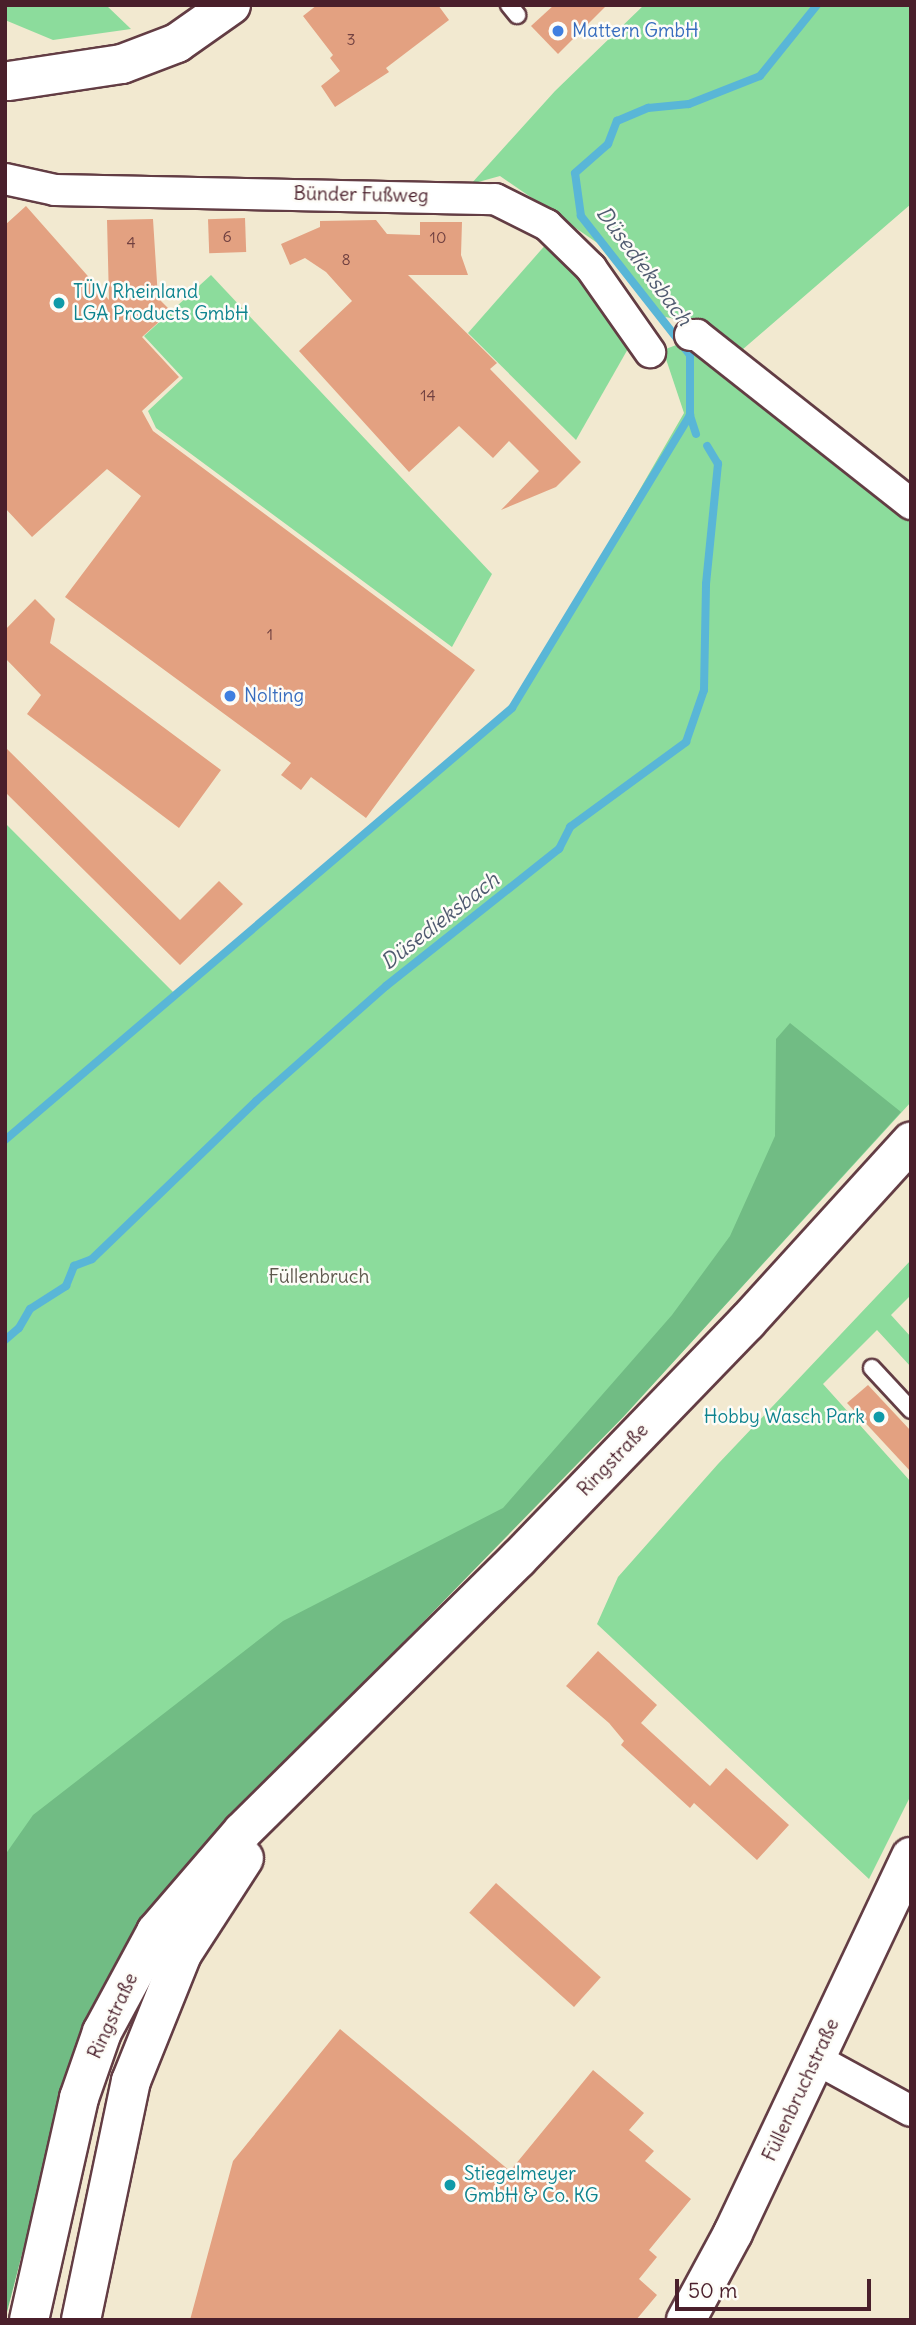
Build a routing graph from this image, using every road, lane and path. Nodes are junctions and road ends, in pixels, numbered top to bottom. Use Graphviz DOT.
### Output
graph roads {
  1 [pos="224,7"];
  2 [pos="7,88"];
  3 [pos="5,179"];
  4 [pos="690,335"];
  5 [pos="650,352"];
  6 [pos="911,504"];
  7 [pos="911,1142"];
  8 [pos="873,1368"];
  9 [pos="911,1410"];
  10 [pos="307,1771"];
  11 [pos="911,1857"];
  12 [pos="816,2059"];
  13 [pos="911,2111"];
  14 [pos="29,2320"];
  15 [pos="81,2320"];
  16 [pos="686,2320"];
  1 -- 2 [label="main road"];
  3 -- 5 [label="street, Bünder Fußweg"];
  4 -- 6 [label="street"];
  7 -- 10 [label="main road, Ringstraße"];
  8 -- 9 [label="lane"];
  10 -- 14 [label="main road, Ringstraße"];
  10 -- 15 [label="main road, Ringstraße"];
  11 -- 12 [label="main road, Füllenbruchstraße"];
  12 -- 13 [label="street"];
  12 -- 16 [label="main road, Füllenbruchstraße"];
}
